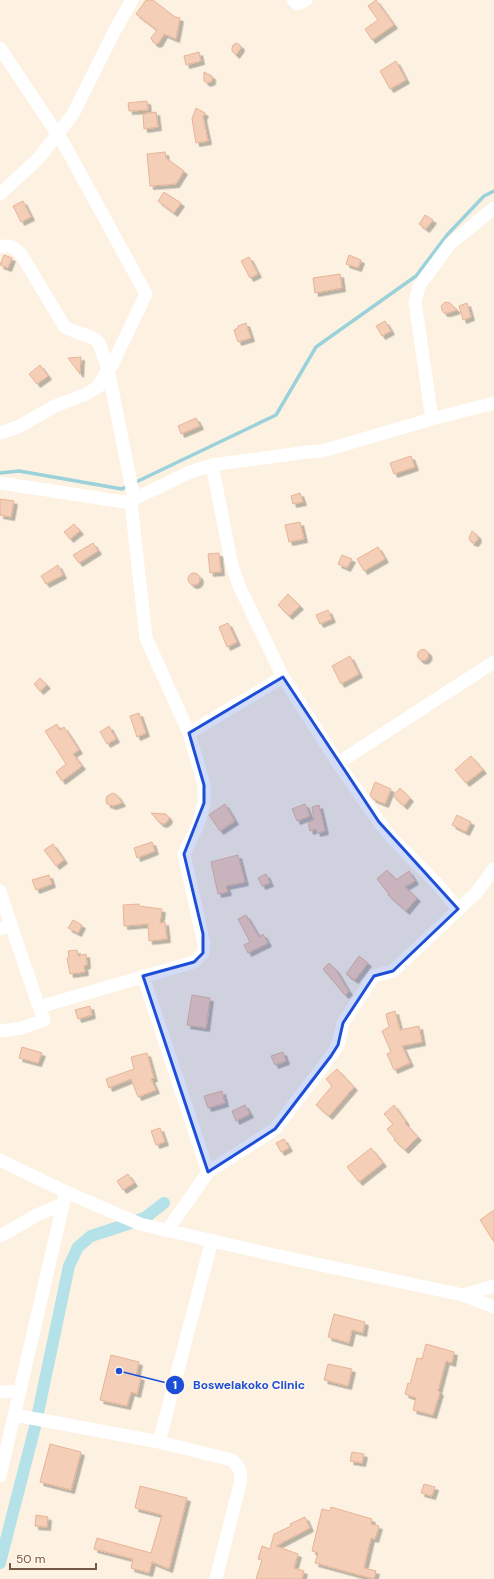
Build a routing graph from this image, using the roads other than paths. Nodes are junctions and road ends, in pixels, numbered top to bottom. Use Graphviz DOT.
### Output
graph roads {
  1 [pos="132,0"];
  2 [pos="293,0"];
  3 [pos="306,0"];
  4 [pos="0,48"];
  5 [pos="57,134"];
  6 [pos="0,194"];
  7 [pos="494,208"];
  8 [pos="0,247"];
  9 [pos="108,369"];
  10 [pos="494,403"];
  11 [pos="432,419"];
  12 [pos="0,433"];
  13 [pos="212,465"];
  14 [pos="0,483"];
  15 [pos="132,501"];
  16 [pos="494,662"];
  17 [pos="283,677"];
  18 [pos="189,733"];
  19 [pos="338,763"];
  20 [pos="494,869"];
  21 [pos="0,892"];
  22 [pos="458,909"];
  23 [pos="5,927"];
  24 [pos="143,976"];
  25 [pos="39,1007"];
  26 [pos="0,1031"];
  27 [pos="0,1160"];
  28 [pos="208,1172"];
  29 [pos="65,1198"];
  30 [pos="167,1231"];
  31 [pos="0,1236"];
  32 [pos="212,1240"];
  33 [pos="494,1286"];
  34 [pos="463,1295"];
  35 [pos="494,1307"];
  36 [pos="20,1391"];
  37 [pos="0,1392"];
  38 [pos="15,1415"];
  39 [pos="159,1442"];
  40 [pos="0,1476"];
  41 [pos="216,1579"];
  1 -- 5 [label="street"];
  2 -- 3 [label="street"];
  4 -- 5 [label="street"];
  5 -- 6 [label="street"];
  5 -- 9 [label="street"];
  7 -- 11 [label="street"];
  8 -- 9 [label="street"];
  9 -- 12 [label="street"];
  9 -- 15 [label="street"];
  10 -- 11 [label="street"];
  11 -- 13 [label="street"];
  13 -- 15 [label="street"];
  13 -- 17 [label="street"];
  14 -- 15 [label="street"];
  15 -- 18 [label="street"];
  16 -- 19 [label="street"];
  17 -- 18 [label="street"];
  17 -- 19 [label="street"];
  18 -- 24 [label="street"];
  19 -- 22 [label="street"];
  20 -- 22 [label="street"];
  21 -- 23 [label="street"];
  22 -- 28 [label="street"];
  23 -- 25 [label="street"];
  24 -- 25 [label="street"];
  24 -- 28 [label="street"];
  25 -- 26 [label="street"];
  27 -- 29 [label="street"];
  28 -- 30 [label="street"];
  29 -- 30 [label="street"];
  29 -- 31 [label="street"];
  29 -- 36 [label="street"];
  30 -- 32 [label="street"];
  32 -- 34 [label="street"];
  32 -- 39 [label="street"];
  33 -- 34 [label="street"];
  34 -- 35 [label="street"];
  36 -- 37 [label="street"];
  36 -- 38 [label="street"];
  38 -- 39 [label="street"];
  38 -- 40 [label="street"];
  39 -- 41 [label="street"];
}
